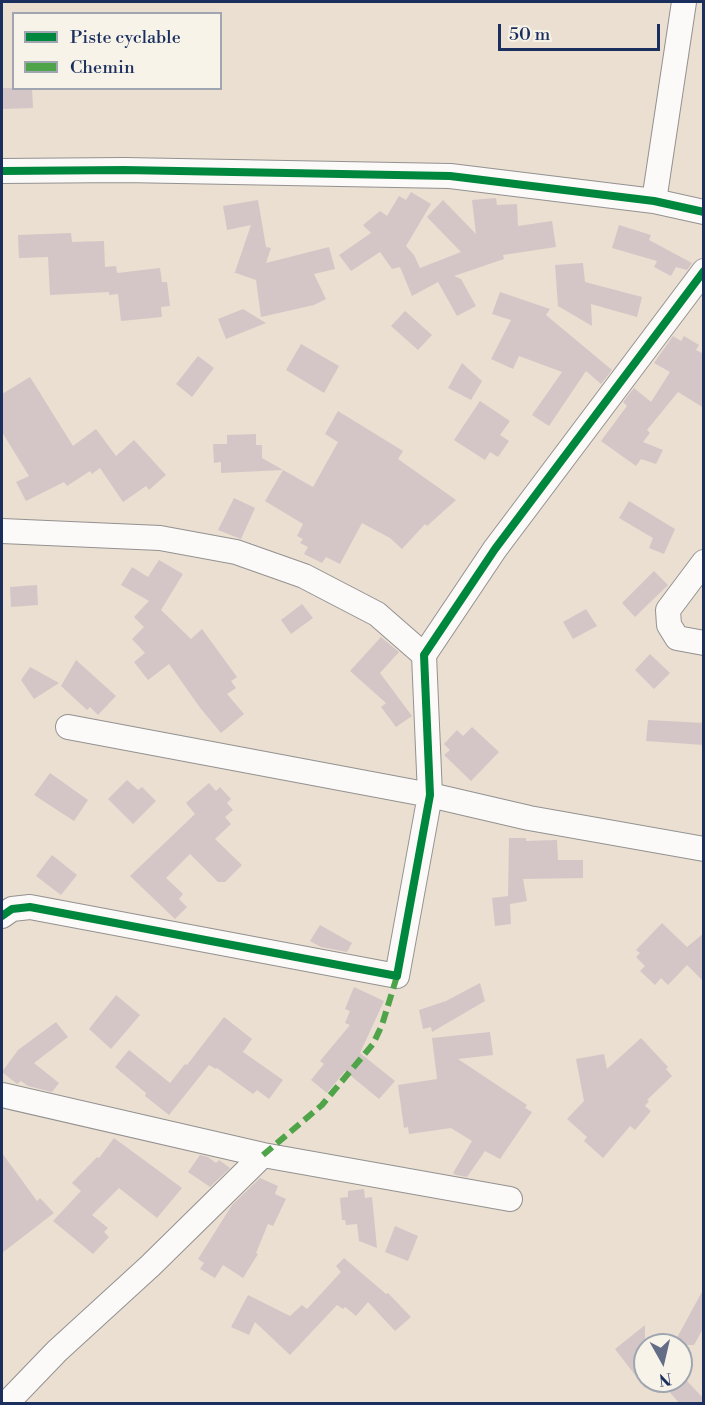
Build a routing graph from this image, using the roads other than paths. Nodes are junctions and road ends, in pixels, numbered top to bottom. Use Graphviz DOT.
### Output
graph roads {
  1 [pos="684,2"];
  2 [pos="2,171"];
  3 [pos="654,201"];
  4 [pos="704,212"];
  5 [pos="704,271"];
  6 [pos="2,531"];
  7 [pos="704,562"];
  8 [pos="704,643"];
  9 [pos="424,655"];
  10 [pos="68,727"];
  11 [pos="430,795"];
  12 [pos="704,849"];
  13 [pos="2,916"];
  14 [pos="2,1095"];
  15 [pos="263,1155"];
  16 [pos="510,1199"];
  17 [pos="6,1404"];
  1 -- 3 [label="street"];
  2 -- 3 [label="street"];
  3 -- 4 [label="street"];
  5 -- 9 [label="street"];
  6 -- 9 [label="street"];
  7 -- 8 [label="street"];
  9 -- 11 [label="street"];
  10 -- 11 [label="street"];
  11 -- 12 [label="street"];
  11 -- 13 [label="street"];
  14 -- 15 [label="street"];
  15 -- 16 [label="street"];
  15 -- 17 [label="street"];
}
